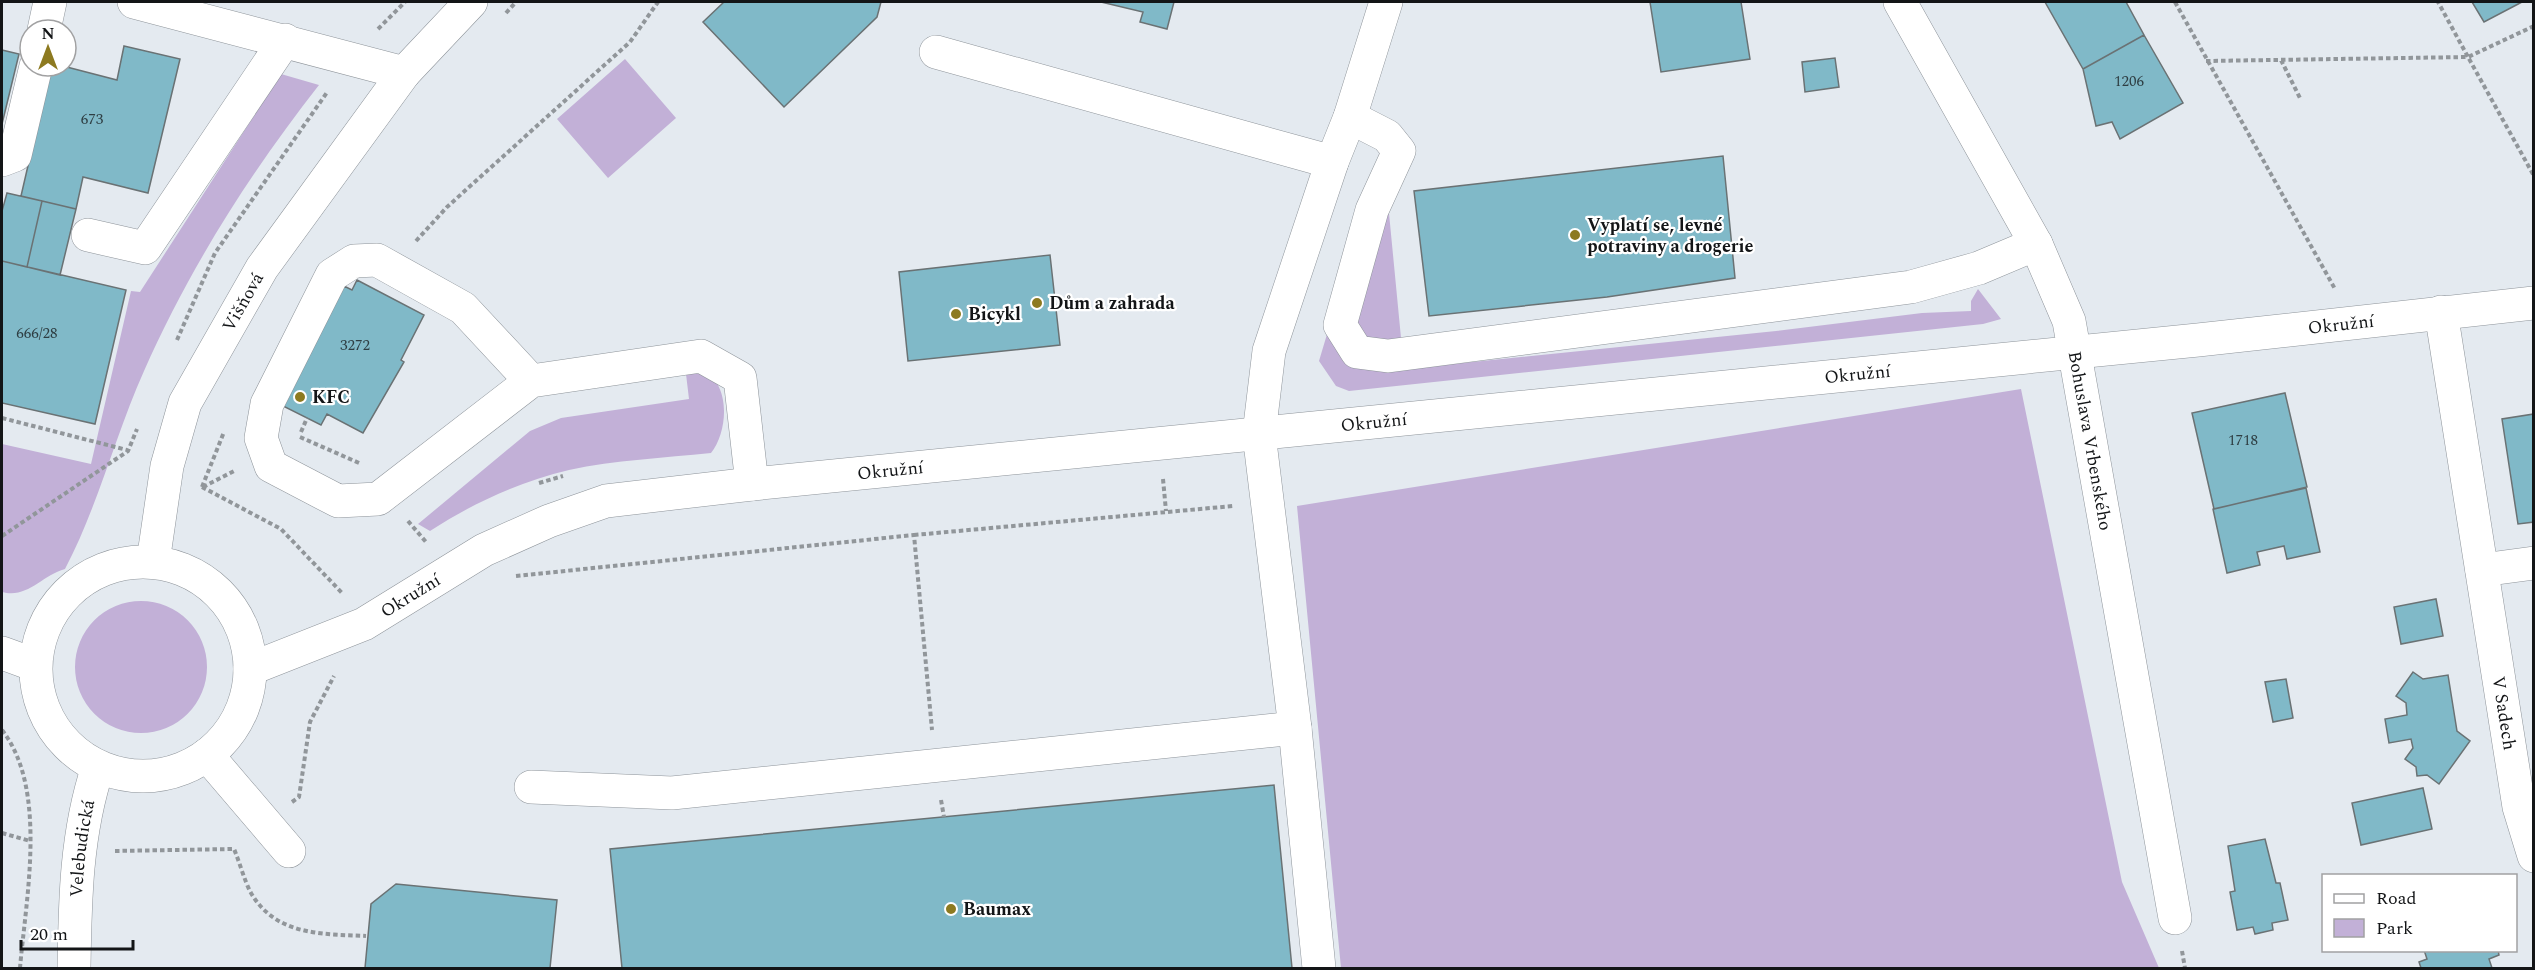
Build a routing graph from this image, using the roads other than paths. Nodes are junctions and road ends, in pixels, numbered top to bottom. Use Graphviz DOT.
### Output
graph roads {
  1 [pos="50,2"];
  2 [pos="134,2"];
  3 [pos="471,2"];
  4 [pos="1386,2"];
  5 [pos="1900,2"];
  6 [pos="47,18"];
  7 [pos="285,40"];
  8 [pos="936,52"];
  9 [pos="404,73"];
  10 [pos="33,78"];
  11 [pos="1350,117"];
  12 [pos="2,160"];
  13 [pos="1332,162"];
  14 [pos="88,235"];
  15 [pos="2036,244"];
  16 [pos="2534,303"];
  17 [pos="2441,312"];
  18 [pos="2075,351"];
  19 [pos="531,381"];
  20 [pos="1259,434"];
  21 [pos="752,484"];
  22 [pos="153,562"];
  23 [pos="2534,563"];
  24 [pos="2482,570"];
  25 [pos="2,653"];
  26 [pos="35,665"];
  27 [pos="250,669"];
  28 [pos="1295,728"];
  29 [pos="207,755"];
  30 [pos="98,767"];
  31 [pos="531,787"];
  32 [pos="289,851"];
  33 [pos="2534,856"];
  34 [pos="2175,918"];
  35 [pos="74,969"];
  36 [pos="1319,969"];
  1 -- 6 [label="street"];
  2 -- 7 [label="street"];
  3 -- 9 [label="street, Višňová"];
  4 -- 11 [label="street"];
  5 -- 15 [label="street, Bohuslava Vrbenského"];
  7 -- 9 [label="street"];
  7 -- 14 [label="street"];
  8 -- 13 [label="street"];
  9 -- 22 [label="street, Višňová"];
  10 -- 12 [label="street"];
  11 -- 13 [label="street"];
  11 -- 15 [label="street"];
  13 -- 20 [label="street"];
  15 -- 18 [label="street, Bohuslava Vrbenského"];
  16 -- 17 [label="street, Okružní"];
  17 -- 18 [label="street, Okružní"];
  17 -- 24 [label="street, V Sadech"];
  18 -- 20 [label="street, Okružní"];
  18 -- 34 [label="street, Bohuslava Vrbenského"];
  19 -- 19 [label="street"];
  19 -- 21 [label="street"];
  20 -- 21 [label="street, Okružní"];
  20 -- 28 [label="street"];
  21 -- 27 [label="street, Okružní"];
  22 -- 26 [label="street"];
  22 -- 27 [label="street"];
  23 -- 24 [label="street"];
  24 -- 33 [label="street, V Sadech"];
  25 -- 26 [label="street"];
  26 -- 30 [label="street"];
  27 -- 29 [label="street"];
  28 -- 31 [label="street"];
  28 -- 36 [label="street"];
  29 -- 30 [label="street"];
  29 -- 32 [label="street"];
  30 -- 35 [label="street, Velebudická"];
}
